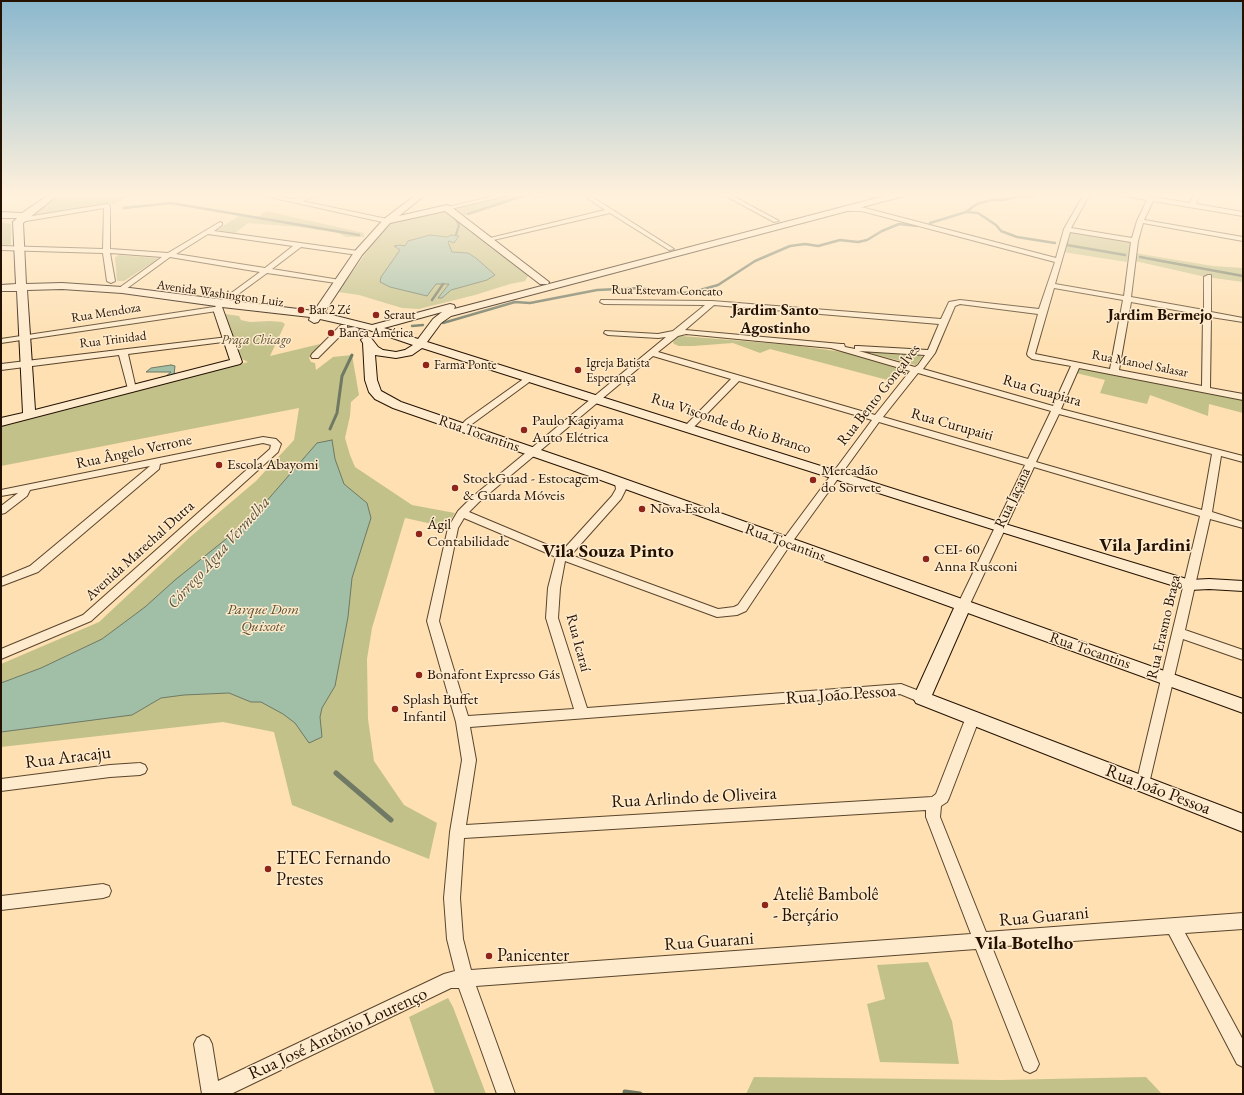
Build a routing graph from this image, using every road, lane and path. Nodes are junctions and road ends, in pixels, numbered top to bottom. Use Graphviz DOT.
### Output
graph roads {
  1 [pos="106,245"];
  2 [pos="186,245"];
  3 [pos="299,245"];
  4 [pos="365,245"];
  5 [pos="497,245"];
  6 [pos="665,245"];
  7 [pos="686,245"];
  8 [pos="708,245"];
  9 [pos="1002,245"];
  10 [pos="1063,245"];
  11 [pos="1134,245"];
  12 [pos="1,248"];
  13 [pos="19,248"];
  14 [pos="671,249"];
  15 [pos="106,251"];
  16 [pos="358,253"];
  17 [pos="169,255"];
  18 [pos="1059,260"];
  19 [pos="264,271"];
  20 [pos="1208,277"];
  21 [pos="111,281"];
  22 [pos="132,282"];
  23 [pos="340,282"];
  24 [pos="544,282"];
  25 [pos="1051,285"];
  26 [pos="100,287"];
  27 [pos="1,288"];
  28 [pos="22,289"];
  29 [pos="122,290"];
  30 [pos="1,293"];
  31 [pos="1127,300"];
  32 [pos="604,302"];
  33 [pos="712,303"];
  34 [pos="218,307"];
  35 [pos="1042,312"];
  36 [pos="1206,313"];
  37 [pos="316,317"];
  38 [pos="1243,320"];
  39 [pos="945,322"];
  40 [pos="372,328"];
  41 [pos="340,330"];
  42 [pos="608,334"];
  43 [pos="674,334"];
  44 [pos="25,337"];
  45 [pos="228,339"];
  46 [pos="1,341"];
  47 [pos="369,343"];
  48 [pos="421,343"];
  49 [pos="834,346"];
  50 [pos="123,352"];
  51 [pos="652,353"];
  52 [pos="931,353"];
  53 [pos="315,356"];
  54 [pos="26,364"];
  55 [pos="1076,365"];
  56 [pos="1,366"];
  57 [pos="916,369"];
  58 [pos="1114,373"];
  59 [pos="529,378"];
  60 [pos="737,378"];
  61 [pos="132,389"];
  62 [pos="1206,390"];
  63 [pos="1243,397"];
  64 [pos="596,399"];
  65 [pos="1056,410"];
  66 [pos="29,415"];
  67 [pos="876,419"];
  68 [pos="1,422"];
  69 [pos="688,428"];
  70 [pos="466,430"];
  71 [pos="273,441"];
  72 [pos="531,452"];
  73 [pos="1217,452"];
  74 [pos="1243,459"];
  75 [pos="156,463"];
  76 [pos="1030,463"];
  77 [pos="110,472"];
  78 [pos="837,475"];
  79 [pos="620,483"];
  80 [pos="130,488"];
  81 [pos="26,489"];
  82 [pos="1,494"];
  83 [pos="1,511"];
  84 [pos="462,513"];
  85 [pos="1206,514"];
  86 [pos="1243,525"];
  87 [pos="1000,527"];
  88 [pos="786,543"];
  89 [pos="563,556"];
  90 [pos="1,582"];
  91 [pos="1190,585"];
  92 [pos="1243,586"];
  93 [pos="963,606"];
  94 [pos="1179,633"];
  95 [pos="1,654"];
  96 [pos="1243,655"];
  97 [pos="1168,679"];
  98 [pos="922,698"];
  99 [pos="1243,706"];
  100 [pos="582,714"];
  101 [pos="973,717"];
  102 [pos="463,722"];
  103 [pos="140,769"];
  104 [pos="1143,784"];
  105 [pos="1,785"];
  106 [pos="934,803"];
  107 [pos="1243,823"];
  108 [pos="456,832"];
  109 [pos="103,891"];
  110 [pos="1,903"];
  111 [pos="1243,921"];
  112 [pos="1173,926"];
  113 [pos="982,942"];
  114 [pos="465,980"];
  115 [pos="203,1044"];
  116 [pos="1243,1058"];
  117 [pos="1030,1064"];
  118 [pos="211,1094"];
  119 [pos="506,1094"];
  1 -- 15 [label="street"];
  2 -- 17 [label="street"];
  3 -- 16 [label="street"];
  3 -- 19 [label="street"];
  4 -- 16 [label="main road"];
  5 -- 24 [label="main road"];
  6 -- 14 [label="street"];
  7 -- 14 [label="main road"];
  8 -- 48 [label="main road"];
  9 -- 18 [label="street"];
  10 -- 18 [label="street"];
  11 -- 31 [label="street"];
  12 -- 13 [label="street"];
  13 -- 15 [label="street"];
  13 -- 28 [label="main road"];
  14 -- 24 [label="main road"];
  15 -- 17 [label="street"];
  15 -- 21 [label="street"];
  16 -- 23 [label="main road"];
  17 -- 19 [label="street"];
  17 -- 22 [label="street"];
  18 -- 25 [label="street"];
  19 -- 23 [label="street"];
  19 -- 34 [label="street"];
  20 -- 36 [label="street"];
  21 -- 22 [label="street"];
  21 -- 26 [label="street"];
  22 -- 29 [label="street"];
  23 -- 37 [label="main road"];
  24 -- 40 [label="main road"];
  25 -- 31 [label="street"];
  25 -- 35 [label="street"];
  26 -- 28 [label="main road, Avenida Washington Luiz"];
  26 -- 29 [label="main road, Avenida Washington Luiz"];
  27 -- 28 [label="main road, Avenida Washington Luiz"];
  28 -- 30 [label="main road, Avenida Washington Luiz"];
  28 -- 34 [label="main road, Avenida Washington Luiz"];
  28 -- 44 [label="main road"];
  29 -- 34 [label="main road, Avenida Washington Luiz"];
  31 -- 36 [label="street"];
  31 -- 58 [label="street"];
  32 -- 33 [label="street, Rua Estevam Concato"];
  33 -- 39 [label="street, Rua Estevam Concato"];
  33 -- 43 [label="street"];
  34 -- 37 [label="main road, Avenida Washington Luiz"];
  34 -- 44 [label="street, Rua Mendoza"];
  34 -- 45 [label="main road"];
  35 -- 39 [label="street, Rua Bento Gonçalves"];
  35 -- 55 [label="street, Rua Manoel Salasar"];
  36 -- 38 [label="street"];
  36 -- 62 [label="street"];
  37 -- 40 [label="main road, Avenida Washington Luiz"];
  37 -- 41 [label="main road, Avenida Washington Luiz"];
  39 -- 52 [label="street, Rua Bento Gonçalves"];
  40 -- 48 [label="main road, Rua Visconde do Rio Branco"];
  41 -- 47 [label="main road, Avenida Washington Luiz"];
  41 -- 53 [label="street"];
  42 -- 43 [label="street"];
  43 -- 49 [label="street"];
  43 -- 51 [label="street"];
  44 -- 46 [label="street, Rua Mendoza"];
  44 -- 54 [label="main road"];
  45 -- 50 [label="street, Rua Trinidad"];
  45 -- 61 [label="main road"];
  47 -- 48 [label="main road, Avenida Washington Luiz"];
  47 -- 70 [label="main road, Rua Tocantins"];
  48 -- 59 [label="main road, Rua Visconde do Rio Branco"];
  49 -- 52 [label="street"];
  49 -- 57 [label="street, Rua Guapiara"];
  50 -- 54 [label="street, Rua Trinidad"];
  50 -- 61 [label="street"];
  51 -- 60 [label="street, Rua Curupaiti"];
  51 -- 64 [label="street"];
  52 -- 57 [label="street, Rua Bento Gonçalves"];
  54 -- 56 [label="street, Rua Trinidad"];
  54 -- 66 [label="main road"];
  55 -- 58 [label="street, Rua Manoel Salasar"];
  55 -- 65 [label="street, Rua Jaçana"];
  57 -- 65 [label="street, Rua Guapiara"];
  57 -- 67 [label="street, Rua Bento Gonçalves"];
  58 -- 62 [label="street, Rua Manoel Salasar"];
  59 -- 64 [label="main road, Rua Visconde do Rio Branco"];
  59 -- 70 [label="street"];
  60 -- 67 [label="street, Rua Curupaiti"];
  60 -- 69 [label="street"];
  61 -- 66 [label="main road"];
  62 -- 63 [label="street, Rua Manoel Salasar"];
  64 -- 69 [label="main road, Rua Visconde do Rio Branco"];
  64 -- 72 [label="street"];
  65 -- 73 [label="street, Rua Guapiara"];
  65 -- 76 [label="street, Rua Jaçana"];
  66 -- 68 [label="main road"];
  67 -- 76 [label="street, Rua Curupaiti"];
  67 -- 78 [label="street, Rua Bento Gonçalves"];
  69 -- 78 [label="main road, Rua Visconde do Rio Branco"];
  70 -- 72 [label="main road, Rua Tocantins"];
  71 -- 75 [label="street, Rua Ângelo Verrone"];
  71 -- 95 [label="street, Avenida Marechal Dutra"];
  72 -- 79 [label="main road, Rua Tocantins"];
  72 -- 84 [label="street"];
  73 -- 74 [label="street, Rua Guapiara"];
  73 -- 85 [label="street, Rua Erasmo Braga"];
  75 -- 77 [label="street, Rua Ângelo Verrone"];
  75 -- 80 [label="street"];
  76 -- 85 [label="street, Rua Curupaiti"];
  76 -- 87 [label="street, Rua Jaçana"];
  77 -- 80 [label="street"];
  77 -- 81 [label="street, Rua Ângelo Verrone"];
  78 -- 87 [label="main road, Rua Visconde do Rio Branco"];
  78 -- 88 [label="street, Rua Bento Gonçalves"];
  79 -- 88 [label="main road, Rua Tocantins"];
  79 -- 89 [label="street, Rua Icaraí"];
  80 -- 90 [label="street"];
  81 -- 82 [label="street, Rua Ângelo Verrone"];
  81 -- 83 [label="street"];
  84 -- 89 [label="street"];
  84 -- 102 [label="street"];
  85 -- 86 [label="street, Rua Curupaiti"];
  85 -- 91 [label="street, Rua Erasmo Braga"];
  87 -- 91 [label="main road, Rua Visconde do Rio Branco"];
  87 -- 93 [label="street, Rua Jaçana"];
  88 -- 89 [label="street, Rua Bento Gonçalves"];
  88 -- 93 [label="main road, Rua Tocantins"];
  89 -- 100 [label="street, Rua Icaraí"];
  91 -- 92 [label="main road, Rua Visconde do Rio Branco"];
  91 -- 94 [label="street, Rua Erasmo Braga"];
  93 -- 97 [label="main road, Rua Tocantins"];
  93 -- 98 [label="main road, Rua Jaçana"];
  94 -- 96 [label="street"];
  94 -- 97 [label="street, Rua Erasmo Braga"];
  97 -- 99 [label="main road, Rua Tocantins"];
  97 -- 104 [label="street, Rua Erasmo Braga"];
  98 -- 100 [label="street, Rua João Pessoa"];
  98 -- 101 [label="main road, Rua João Pessoa"];
  100 -- 102 [label="street, Rua João Pessoa"];
  101 -- 104 [label="main road, Rua João Pessoa"];
  101 -- 106 [label="street"];
  102 -- 108 [label="street"];
  103 -- 105 [label="street, Rua Aracaju"];
  104 -- 107 [label="main road, Rua João Pessoa"];
  106 -- 108 [label="street, Rua Arlindo de Oliveira"];
  106 -- 113 [label="street"];
  108 -- 114 [label="street"];
  109 -- 110 [label="street"];
  111 -- 112 [label="street, Rua Guarani"];
  112 -- 113 [label="street, Rua Guarani"];
  112 -- 116 [label="street"];
  113 -- 114 [label="street, Rua Guarani"];
  113 -- 117 [label="street"];
  114 -- 118 [label="street, Rua José Antônio Lourenço"];
  114 -- 119 [label="street"];
  115 -- 118 [label="street"];
}
